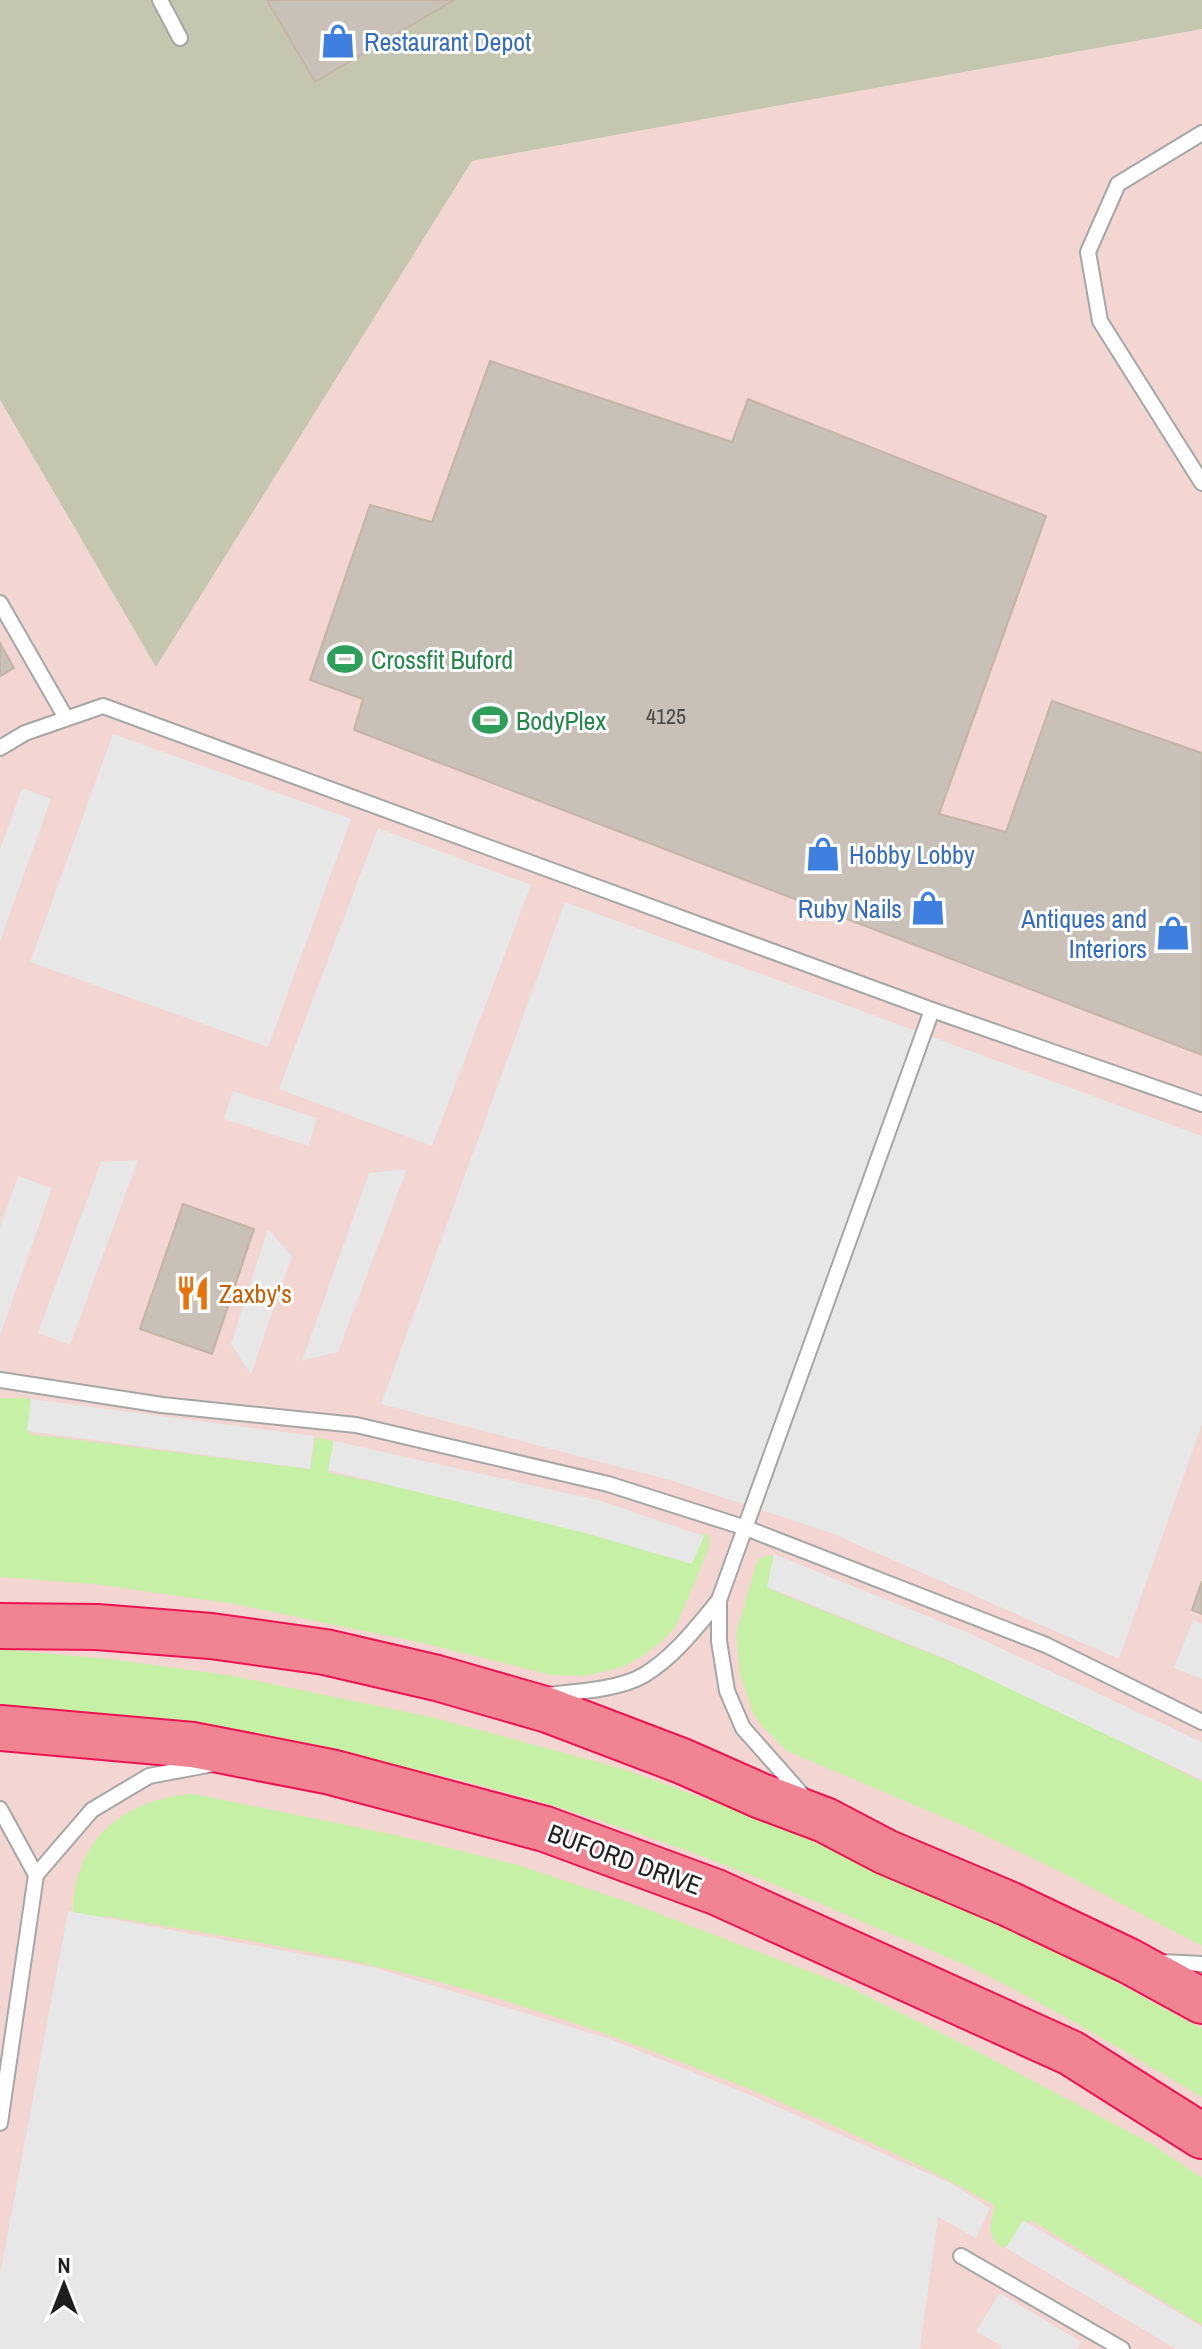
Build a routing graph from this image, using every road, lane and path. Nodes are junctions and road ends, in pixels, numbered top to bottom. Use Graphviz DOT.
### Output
graph roads {
  1 [pos="160,0"];
  2 [pos="180,38"];
  3 [pos="1202,133"];
  4 [pos="1202,483"];
  5 [pos="0,603"];
  6 [pos="66,718"];
  7 [pos="0,748"];
  8 [pos="932,1010"];
  9 [pos="1202,1104"];
  10 [pos="0,1380"];
  11 [pos="746,1528"];
  12 [pos="719,1600"];
  13 [pos="0,1626"];
  14 [pos="509,1699"];
  15 [pos="1202,1722"];
  16 [pos="0,1728"];
  17 [pos="252,1757"];
  18 [pos="0,1809"];
  19 [pos="825,1820"];
  20 [pos="36,1875"];
  21 [pos="1129,1961"];
  22 [pos="1202,1964"];
  23 [pos="1202,2001"];
  24 [pos="0,2123"];
  25 [pos="1202,2136"];
  26 [pos="961,2256"];
  27 [pos="1113,2347"];
  1 -- 2 [label="lane"];
  3 -- 4 [label="lane"];
  5 -- 6 [label="lane"];
  6 -- 7 [label="lane"];
  6 -- 8 [label="lane"];
  8 -- 9 [label="lane"];
  8 -- 11 [label="lane"];
  10 -- 11 [label="lane"];
  11 -- 12 [label="lane"];
  11 -- 15 [label="lane"];
  12 -- 14 [label="lane"];
  12 -- 19 [label="lane"];
  13 -- 14 [label="highway"];
  14 -- 19 [label="highway"];
  16 -- 17 [label="highway, BUFORD DRIVE"];
  17 -- 20 [label="lane"];
  17 -- 25 [label="highway, BUFORD DRIVE"];
  18 -- 20 [label="lane"];
  19 -- 21 [label="highway"];
  20 -- 24 [label="lane"];
  21 -- 22 [label="lane"];
  21 -- 23 [label="highway"];
  26 -- 27 [label="lane"];
}
